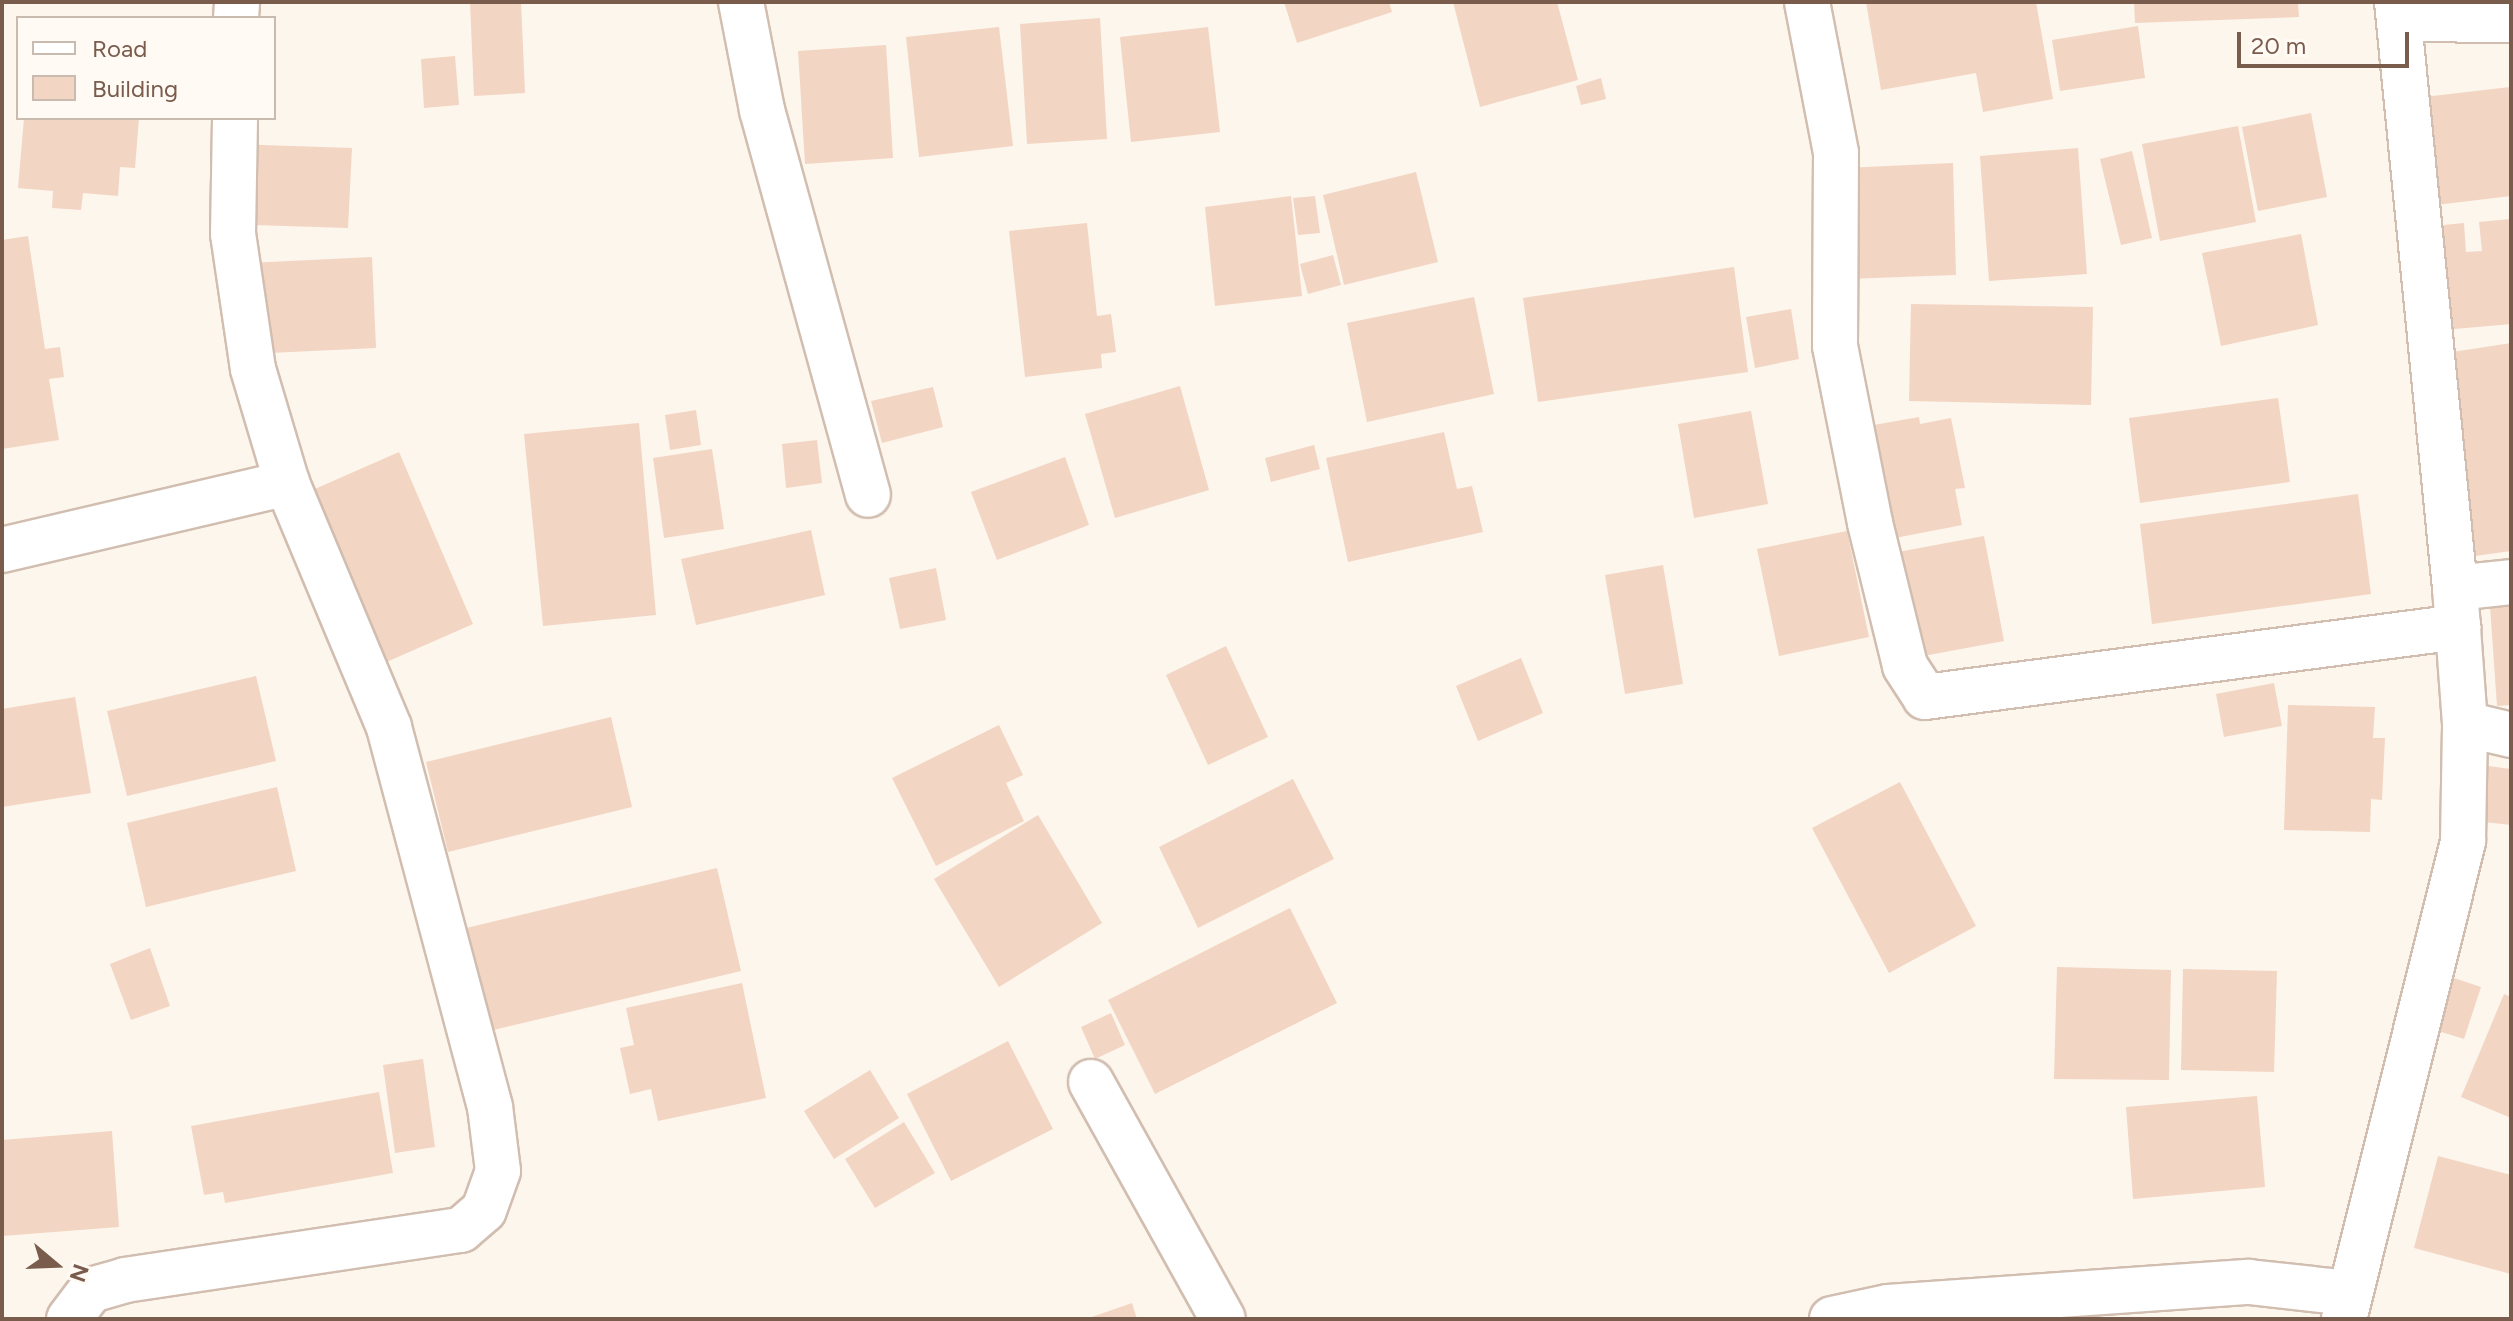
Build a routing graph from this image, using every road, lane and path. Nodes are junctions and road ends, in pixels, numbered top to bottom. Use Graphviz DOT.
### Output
graph roads {
  1 [pos="741,2"];
  2 [pos="1807,2"];
  3 [pos="2398,11"];
  4 [pos="2511,20"];
  5 [pos="235,120"];
  6 [pos="287,483"];
  7 [pos="868,495"];
  8 [pos="2,550"];
  9 [pos="2511,582"];
  10 [pos="2456,608"];
  11 [pos="2465,724"];
  12 [pos="2511,735"];
  13 [pos="1091,1082"];
  14 [pos="2346,1306"];
  15 [pos="69,1319"];
  16 [pos="1223,1319"];
  17 [pos="1832,1319"];
  1 -- 7 [label="street"];
  2 -- 10 [label="street"];
  3 -- 4 [label="street"];
  3 -- 10 [label="street"];
  5 -- 6 [label="street"];
  6 -- 8 [label="street"];
  6 -- 15 [label="street"];
  9 -- 10 [label="street"];
  10 -- 11 [label="street"];
  11 -- 12 [label="street"];
  11 -- 14 [label="street"];
  13 -- 16 [label="street"];
  14 -- 17 [label="street"];
}
